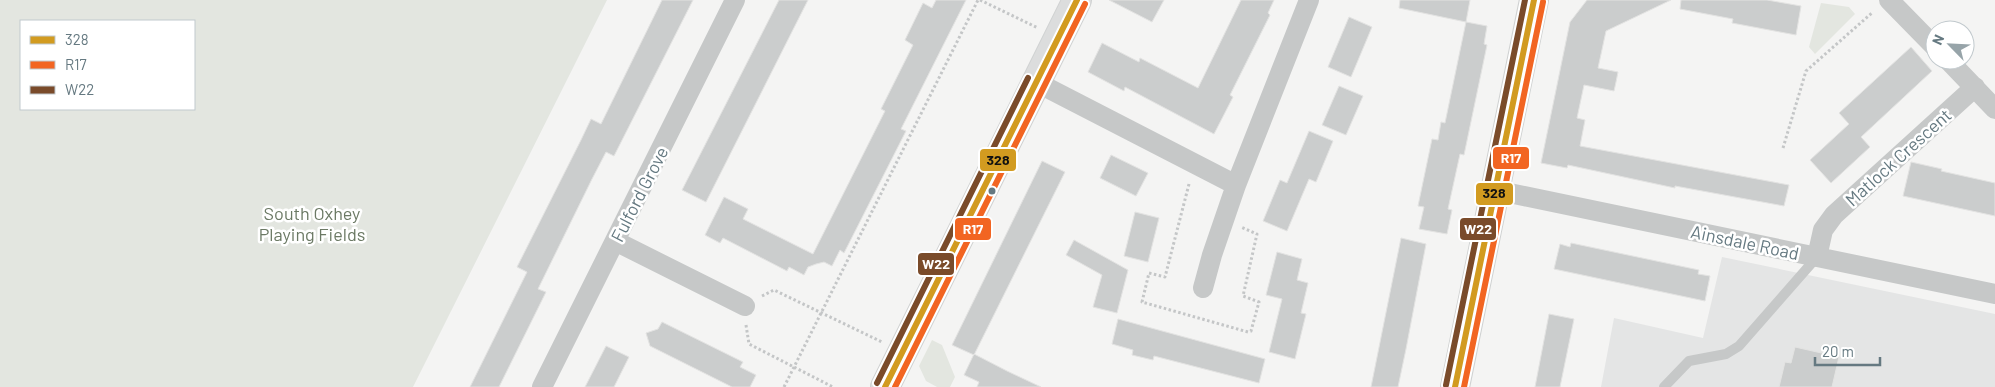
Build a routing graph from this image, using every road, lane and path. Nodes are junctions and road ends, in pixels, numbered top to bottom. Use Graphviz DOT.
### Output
graph roads {
  1 [pos="736,0"];
  2 [pos="979,0"];
  3 [pos="1077,0"];
  4 [pos="1309,0"];
  5 [pos="1534,0"];
  6 [pos="1884,3"];
  7 [pos="1057,38"];
  8 [pos="1925,38"];
  9 [pos="1958,70"];
  10 [pos="1036,82"];
  11 [pos="1975,87"];
  12 [pos="1995,108"];
  13 [pos="1783,148"];
  14 [pos="1236,186"];
  15 [pos="1495,190"];
  16 [pos="615,241"];
  17 [pos="1817,257"];
  18 [pos="1203,288"];
  19 [pos="1995,294"];
  20 [pos="744,306"];
  21 [pos="822,313"];
  22 [pos="903,352"];
  23 [pos="794,367"];
  24 [pos="893,384"];
  25 [pos="542,387"];
  26 [pos="784,387"];
  27 [pos="833,387"];
  28 [pos="1455,387"];
  29 [pos="1664,387"];
  1 -- 16 [label="street, Fulford Grove"];
  2 -- 7 [label="path"];
  2 -- 21 [label="path"];
  3 -- 7 [label="street"];
  4 -- 14 [label="street"];
  5 -- 15 [label="street"];
  6 -- 8 [label="street"];
  6 -- 13 [label="path"];
  7 -- 10 [label="street"];
  9 -- 11 [label="street"];
  10 -- 14 [label="street"];
  10 -- 22 [label="street"];
  11 -- 12 [label="street"];
  11 -- 17 [label="street, Matlock Crescent"];
  14 -- 18 [label="street"];
  15 -- 17 [label="street, Ainsdale Road"];
  15 -- 28 [label="street"];
  16 -- 20 [label="street"];
  16 -- 25 [label="street, Fulford Grove"];
  17 -- 19 [label="street, Ainsdale Road"];
  17 -- 29 [label="lane"];
  20 -- 21 [label="path"];
  20 -- 23 [label="path"];
  21 -- 22 [label="path"];
  21 -- 23 [label="path"];
  22 -- 24 [label="street"];
  23 -- 26 [label="path"];
  23 -- 27 [label="path"];
}
